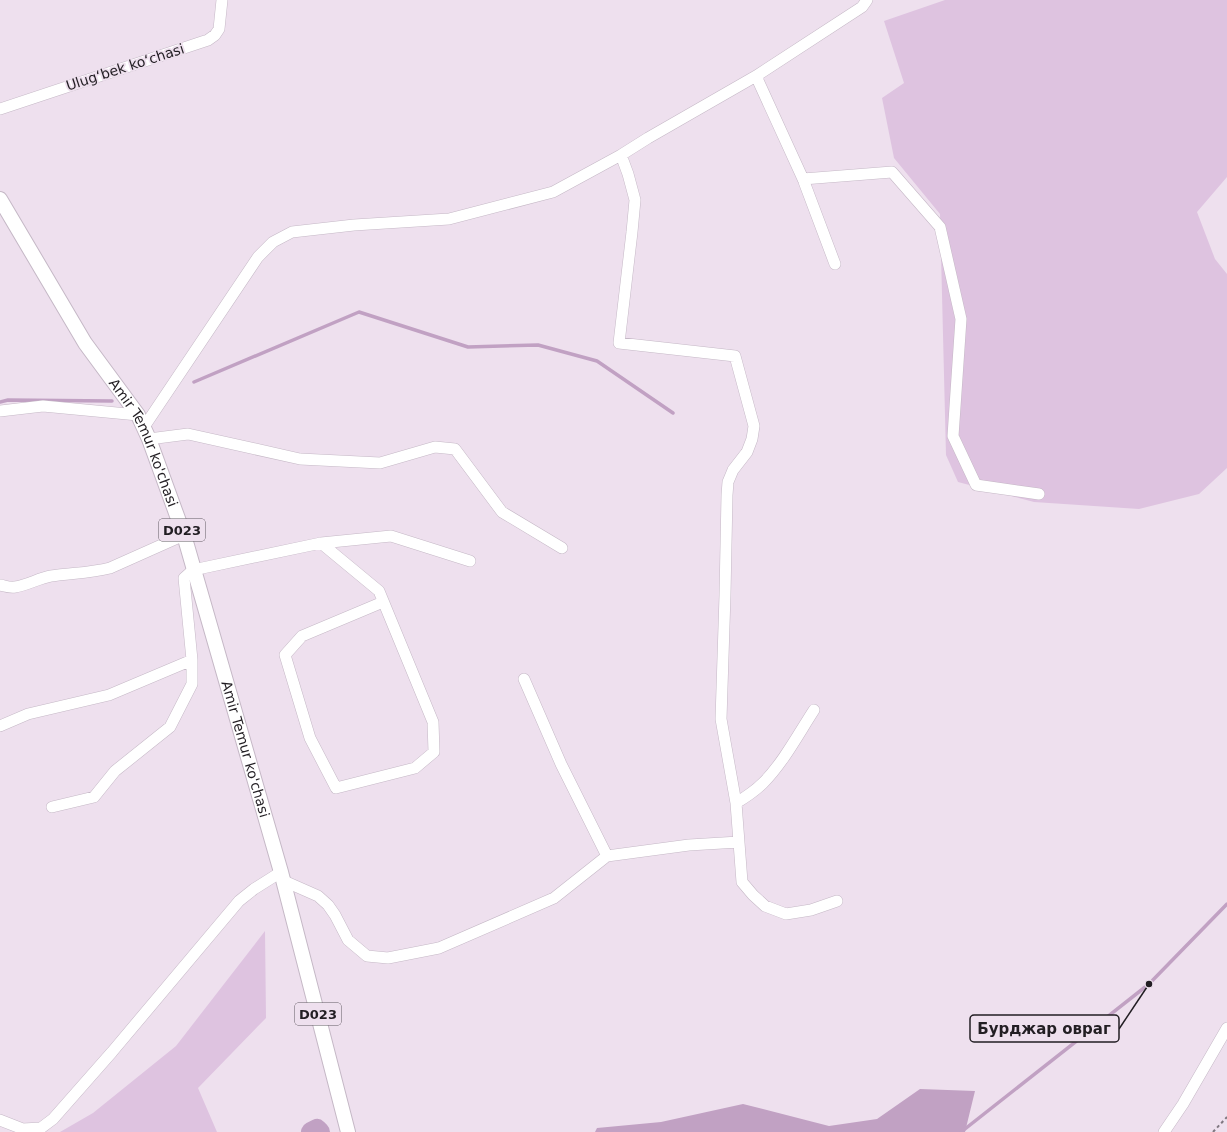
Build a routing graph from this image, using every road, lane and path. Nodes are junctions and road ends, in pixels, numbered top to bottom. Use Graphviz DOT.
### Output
graph roads {
  1 [pos="222,0"];
  2 [pos="867,0"];
  3 [pos="756,76"];
  4 [pos="0,109"];
  5 [pos="621,155"];
  6 [pos="803,179"];
  7 [pos="0,199"];
  8 [pos="835,264"];
  9 [pos="0,411"];
  10 [pos="144,427"];
  11 [pos="1039,494"];
  12 [pos="184,535"];
  13 [pos="322,543"];
  14 [pos="562,548"];
  15 [pos="470,561"];
  16 [pos="193,570"];
  17 [pos="0,585"];
  18 [pos="383,602"];
  19 [pos="192,660"];
  20 [pos="524,679"];
  21 [pos="814,710"];
  22 [pos="0,726"];
  23 [pos="736,804"];
  24 [pos="52,807"];
  25 [pos="739,842"];
  26 [pos="607,856"];
  27 [pos="282,877"];
  28 [pos="837,901"];
  29 [pos="1227,1028"];
  30 [pos="1227,1117"];
  31 [pos="0,1120"];
  32 [pos="348,1132"];
  33 [pos="1164,1132"];
  34 [pos="1213,1132"];
  1 -- 4 [label="street, Ulugʻbek koʻchasi"];
  2 -- 3 [label="street"];
  3 -- 5 [label="street"];
  3 -- 6 [label="street"];
  5 -- 10 [label="street"];
  5 -- 23 [label="street"];
  6 -- 8 [label="street"];
  6 -- 11 [label="street"];
  7 -- 10 [label="main road, Amir Temur ko'chasi / D023"];
  9 -- 10 [label="street"];
  10 -- 12 [label="main road, Amir Temur ko'chasi / D023"];
  10 -- 14 [label="street"];
  12 -- 16 [label="main road, Amir Temur ko'chasi / D023"];
  12 -- 17 [label="street"];
  13 -- 15 [label="street"];
  13 -- 16 [label="street"];
  13 -- 18 [label="street"];
  16 -- 19 [label="street"];
  16 -- 27 [label="main road, Amir Temur ko'chasi / D023"];
  18 -- 18 [label="street"];
  19 -- 22 [label="street"];
  19 -- 24 [label="street"];
  20 -- 26 [label="street"];
  21 -- 23 [label="street"];
  23 -- 25 [label="street"];
  25 -- 26 [label="street"];
  25 -- 28 [label="street"];
  26 -- 27 [label="street"];
  27 -- 31 [label="street"];
  27 -- 32 [label="main road, Amir Temur ko'chasi / D023"];
  29 -- 33 [label="street"];
  30 -- 34 [label="path"];
}
